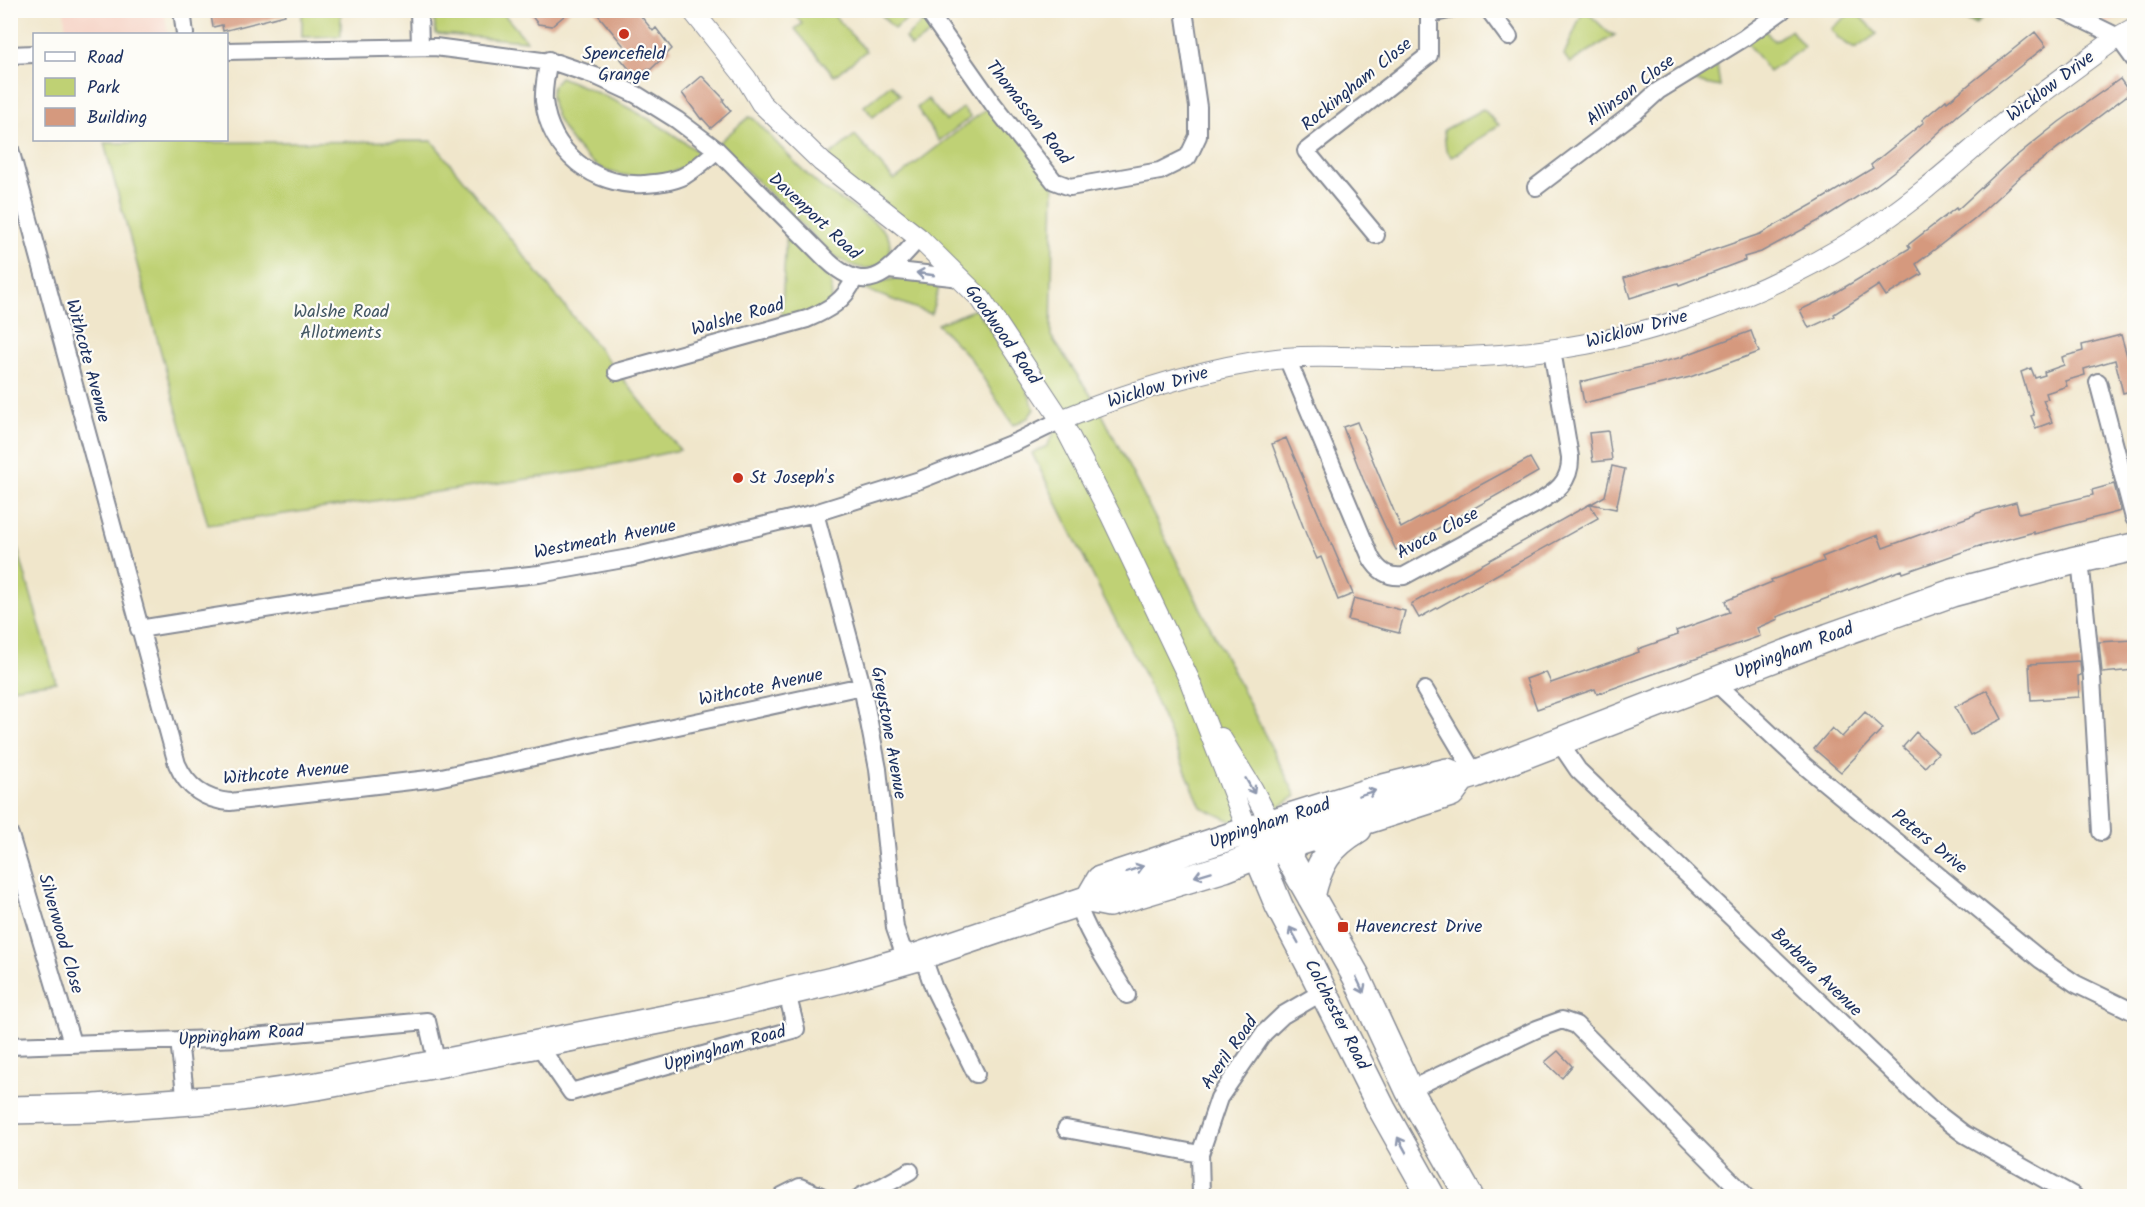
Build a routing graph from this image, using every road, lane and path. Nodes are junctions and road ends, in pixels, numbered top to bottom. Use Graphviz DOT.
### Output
graph roads {
  1 [pos="182,10"];
  2 [pos="419,10"];
  3 [pos="692,10"];
  4 [pos="927,10"];
  5 [pos="1184,10"];
  6 [pos="1449,10"];
  7 [pos="1489,10"];
  8 [pos="1783,10"];
  9 [pos="2062,10"];
  10 [pos="1429,12"];
  11 [pos="2126,32"];
  12 [pos="185,33"];
  13 [pos="1509,37"];
  14 [pos="420,46"];
  15 [pos="228,51"];
  16 [pos="33,54"];
  17 [pos="10,55"];
  18 [pos="2134,59"];
  19 [pos="549,60"];
  20 [pos="10,149"];
  21 [pos="717,150"];
  22 [pos="1536,188"];
  23 [pos="1376,235"];
  24 [pos="919,238"];
  25 [pos="889,270"];
  26 [pos="961,278"];
  27 [pos="854,279"];
  28 [pos="1551,350"];
  29 [pos="1287,358"];
  30 [pos="618,372"];
  31 [pos="2098,382"];
  32 [pos="1061,420"];
  33 [pos="815,513"];
  34 [pos="2134,518"];
  35 [pos="2134,547"];
  36 [pos="2080,559"];
  37 [pos="139,629"];
  38 [pos="1715,682"];
  39 [pos="862,686"];
  40 [pos="1425,690"];
  41 [pos="1559,742"];
  42 [pos="1468,776"];
  43 [pos="1376,818"];
  44 [pos="2101,832"];
  45 [pos="10,835"];
  46 [pos="1259,836"];
  47 [pos="1283,847"];
  48 [pos="1311,897"];
  49 [pos="1083,901"];
  50 [pos="914,958"];
  51 [pos="1324,991"];
  52 [pos="787,993"];
  53 [pos="1127,995"];
  54 [pos="2134,1012"];
  55 [pos="179,1040"];
  56 [pos="72,1044"];
  57 [pos="538,1044"];
  58 [pos="10,1046"];
  59 [pos="437,1064"];
  60 [pos="976,1074"];
  61 [pos="1409,1090"];
  62 [pos="186,1103"];
  63 [pos="10,1110"];
  64 [pos="1066,1129"];
  65 [pos="1200,1154"];
  66 [pos="910,1171"];
  67 [pos="782,1197"];
  68 [pos="820,1197"];
  69 [pos="861,1197"];
  70 [pos="1201,1197"];
  71 [pos="1431,1197"];
  72 [pos="1469,1197"];
  73 [pos="1746,1197"];
  74 [pos="2074,1197"];
  1 -- 12 [label="street"];
  2 -- 14 [label="street"];
  3 -- 24 [label="street, Goodwood Road"];
  4 -- 5 [label="street, Thomasson Road"];
  6 -- 10 [label="street"];
  7 -- 13 [label="street"];
  8 -- 22 [label="street, Allinson Close"];
  9 -- 11 [label="street"];
  10 -- 23 [label="street, Rockingham Close"];
  11 -- 18 [label="street"];
  11 -- 28 [label="street, Wicklow Drive"];
  14 -- 15 [label="street, Davenport Road"];
  14 -- 19 [label="street, Davenport Road"];
  16 -- 17 [label="street"];
  19 -- 21 [label="street, Davenport Road"];
  19 -- 21 [label="street"];
  20 -- 37 [label="street, Withcote Avenue"];
  21 -- 27 [label="street, Davenport Road"];
  24 -- 25 [label="street, Davenport Road"];
  24 -- 26 [label="street, Goodwood Road"];
  26 -- 25 [label="street, one-way"];
  25 -- 27 [label="street, Davenport Road"];
  26 -- 32 [label="street, Goodwood Road"];
  27 -- 30 [label="street, Walshe Road"];
  28 -- 29 [label="street, Wicklow Drive"];
  28 -- 29 [label="street, Avoca Close"];
  29 -- 32 [label="street, Wicklow Drive"];
  31 -- 34 [label="street"];
  32 -- 33 [label="street, Westmeath Avenue"];
  32 -- 46 [label="street, Goodwood Road"];
  33 -- 37 [label="street, Westmeath Avenue"];
  33 -- 39 [label="street, Greystone Avenue"];
  35 -- 36 [label="highway, Uppingham Road"];
  36 -- 38 [label="highway, Uppingham Road"];
  36 -- 44 [label="street"];
  37 -- 39 [label="street, Withcote Avenue"];
  38 -- 41 [label="highway, Uppingham Road"];
  38 -- 54 [label="street, Peters Drive"];
  39 -- 50 [label="street, Greystone Avenue"];
  40 -- 42 [label="street"];
  41 -- 42 [label="highway, Uppingham Road"];
  41 -- 74 [label="street, Barbara Avenue"];
  42 -- 43 [label="highway, Uppingham Road"];
  46 -- 42 [label="highway, Uppingham Road, one-way"];
  43 -- 47 [label="highway, Uppingham Road"];
  43 -- 48 [label="highway"];
  45 -- 56 [label="street, Silverwood Close"];
  46 -- 47 [label="highway, Uppingham Road"];
  46 -- 49 [label="highway, Uppingham Road"];
  51 -- 46 [label="highway, Colchester Road, one-way"];
  47 -- 48 [label="highway, Colchester Road"];
  48 -- 61 [label="highway, Colchester Road, one-way"];
  49 -- 50 [label="highway"];
  49 -- 53 [label="street"];
  50 -- 52 [label="highway"];
  50 -- 60 [label="street, Greystone Avenue"];
  51 -- 65 [label="street, Averil Road"];
  71 -- 51 [label="highway, Colchester Road, one-way"];
  52 -- 57 [label="highway"];
  52 -- 57 [label="street, Uppingham Road"];
  55 -- 56 [label="street, Uppingham Road"];
  55 -- 59 [label="street, Uppingham Road"];
  55 -- 62 [label="street"];
  56 -- 58 [label="street, Uppingham Road"];
  57 -- 59 [label="highway"];
  59 -- 62 [label="highway"];
  61 -- 72 [label="highway, Colchester Road"];
  61 -- 73 [label="street"];
  62 -- 63 [label="highway"];
  64 -- 65 [label="street"];
  65 -- 70 [label="street, Averil Road"];
  66 -- 69 [label="street"];
  67 -- 68 [label="street"];
}
